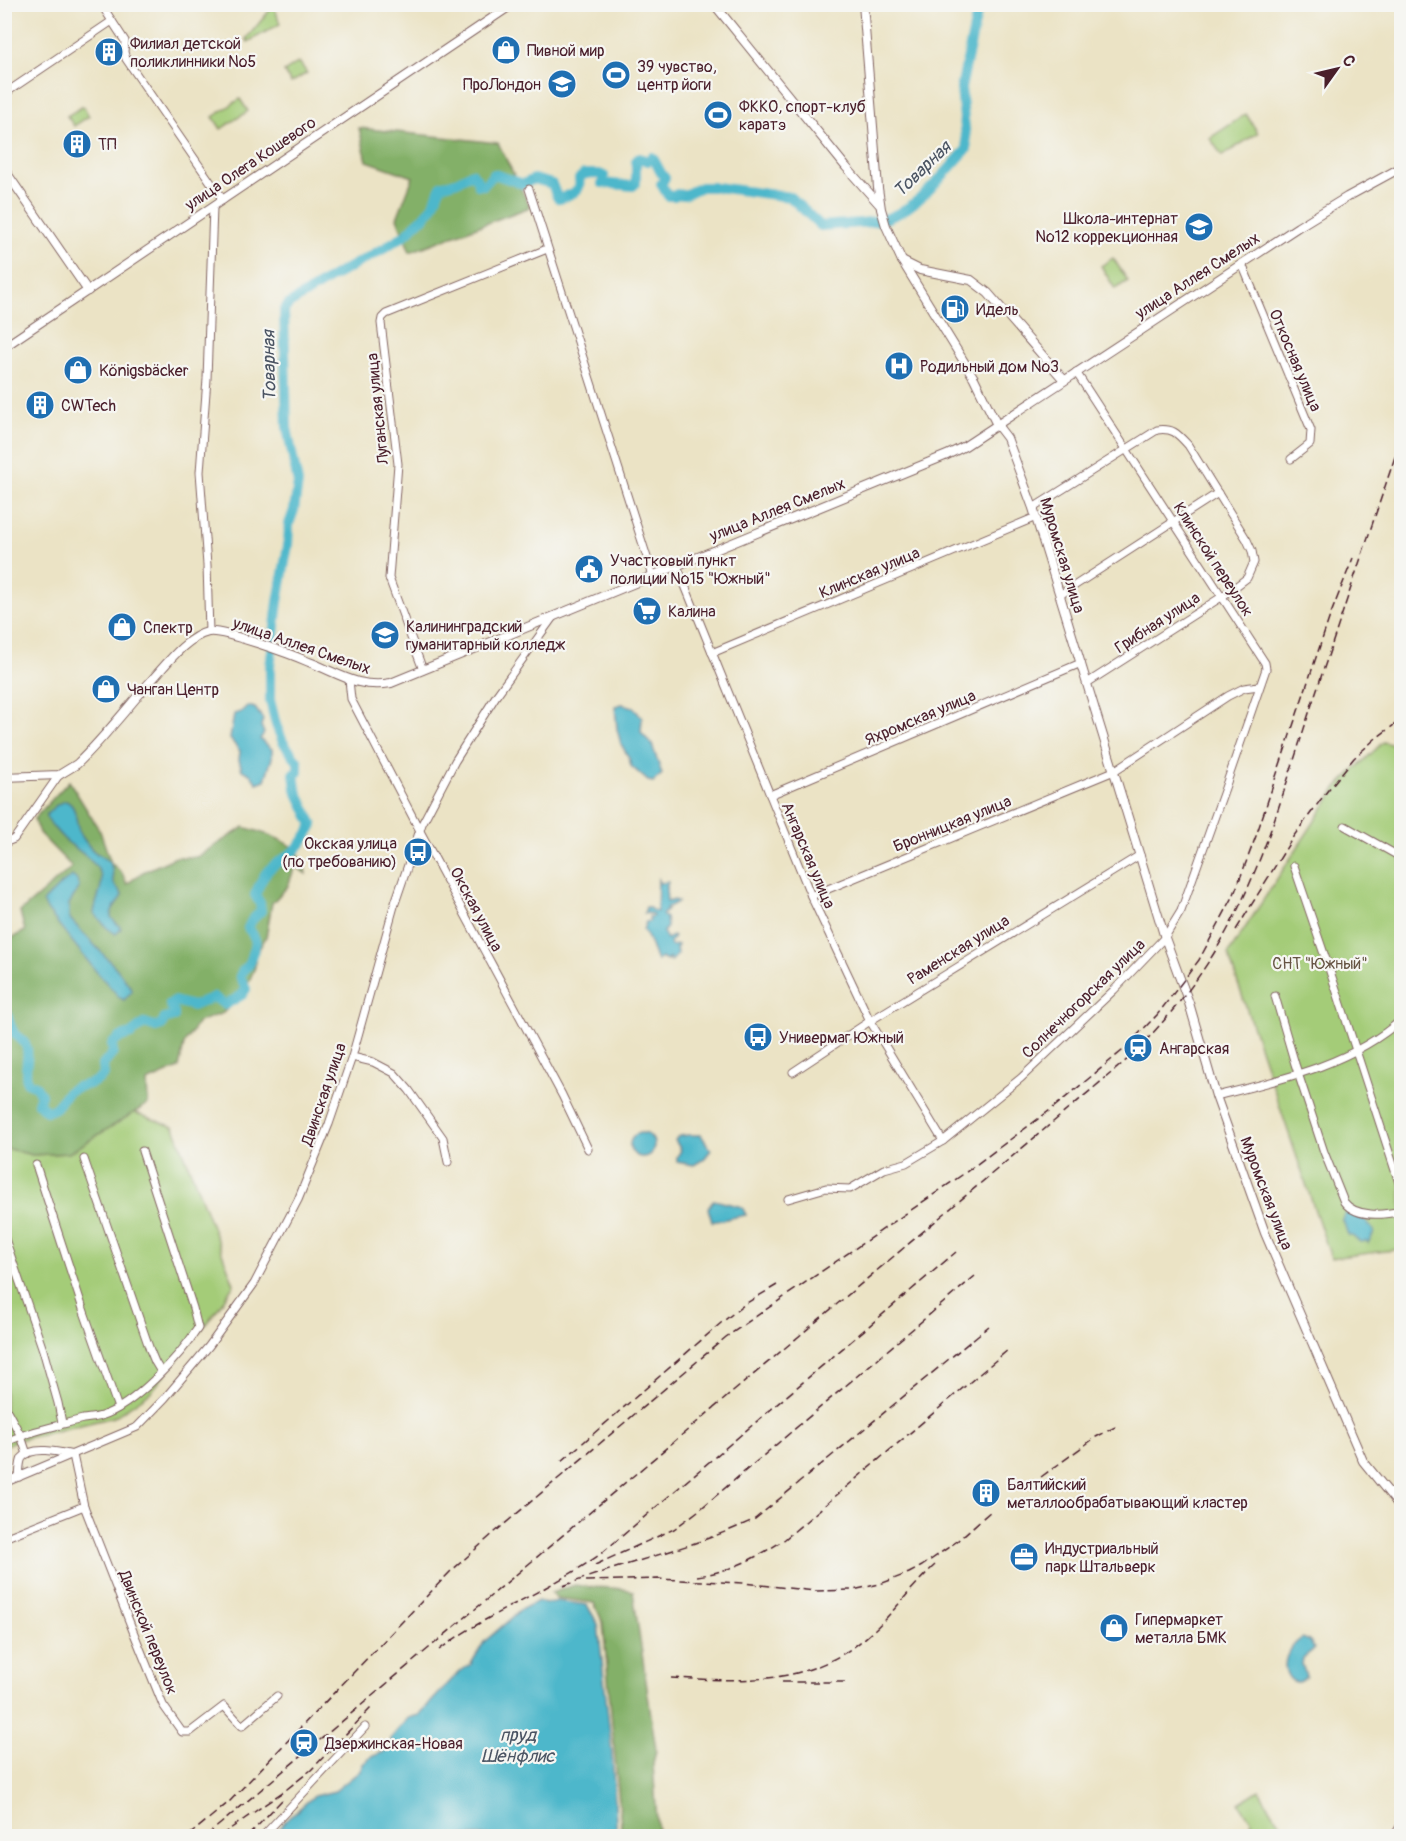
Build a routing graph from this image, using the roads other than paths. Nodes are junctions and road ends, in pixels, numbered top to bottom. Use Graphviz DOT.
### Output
graph roads {
  1 [pos="101,4"];
  2 [pos="513,4"];
  3 [pos="714,4"];
  4 [pos="863,4"];
  5 [pos="112,21"];
  6 [pos="4,94"];
  7 [pos="1401,167"];
  8 [pos="4,169"];
  9 [pos="876,175"];
  10 [pos="858,181"];
  11 [pos="529,189"];
  12 [pos="223,200"];
  13 [pos="213,207"];
  14 [pos="880,207"];
  15 [pos="547,249"];
  16 [pos="902,261"];
  17 [pos="1242,264"];
  18 [pos="920,270"];
  19 [pos="915,281"];
  20 [pos="88,291"];
  21 [pos="4,347"];
  22 [pos="1076,372"];
  23 [pos="1064,380"];
  24 [pos="997,425"];
  25 [pos="1126,449"];
  26 [pos="1291,459"];
  27 [pos="1218,493"];
  28 [pos="1035,512"];
  29 [pos="1173,521"];
  30 [pos="677,566"];
  31 [pos="653,576"];
  32 [pos="1060,595"];
  33 [pos="1223,596"];
  34 [pos="553,617"];
  35 [pos="209,632"];
  36 [pos="712,653"];
  37 [pos="1081,663"];
  38 [pos="423,670"];
  39 [pos="349,680"];
  40 [pos="1087,683"];
  41 [pos="1259,687"];
  42 [pos="1114,771"];
  43 [pos="59,775"];
  44 [pos="4,777"];
  45 [pos="770,795"];
  46 [pos="1345,826"];
  47 [pos="420,831"];
  48 [pos="4,843"];
  49 [pos="1140,855"];
  50 [pos="1401,858"];
  51 [pos="1294,866"];
  52 [pos="811,896"];
  53 [pos="1165,937"];
  54 [pos="1275,996"];
  55 [pos="1401,1019"];
  56 [pos="870,1021"];
  57 [pos="1356,1051"];
  58 [pos="352,1057"];
  59 [pos="793,1072"];
  60 [pos="1298,1073"];
  61 [pos="1216,1096"];
  62 [pos="943,1141"];
  63 [pos="588,1149"];
  64 [pos="142,1151"];
  65 [pos="84,1159"];
  66 [pos="448,1162"];
  67 [pos="36,1165"];
  68 [pos="1401,1192"];
  69 [pos="788,1199"];
  70 [pos="1401,1210"];
  71 [pos="4,1236"];
  72 [pos="161,1372"];
  73 [pos="4,1405"];
  74 [pos="118,1408"];
  75 [pos="60,1425"];
  76 [pos="21,1436"];
  77 [pos="4,1443"];
  78 [pos="27,1454"];
  79 [pos="73,1455"];
  80 [pos="19,1477"];
  81 [pos="4,1483"];
  82 [pos="84,1506"];
  83 [pos="1401,1509"];
  84 [pos="4,1538"];
  85 [pos="277,1696"];
  86 [pos="364,1727"];
  87 [pos="1401,1824"];
  88 [pos="263,1836"];
  89 [pos="1395,1836"];
  1 -- 5 [label="street"];
  2 -- 12 [label="main road, улица Олега Кошевого"];
  3 -- 10 [label="main road"];
  4 -- 9 [label="main road, Муромская улица"];
  5 -- 6 [label="street"];
  5 -- 12 [label="street"];
  7 -- 17 [label="main road, улица Аллея Смелых"];
  8 -- 20 [label="main road"];
  9 -- 10 [label="main road"];
  9 -- 14 [label="main road, Муромская улица"];
  10 -- 14 [label="main road"];
  11 -- 15 [label="street"];
  12 -- 13 [label="main road, улица Олега Кошевого"];
  13 -- 20 [label="main road, улица Олега Кошевого"];
  13 -- 35 [label="street"];
  14 -- 16 [label="main road, Муромская улица"];
  15 -- 31 [label="street"];
  15 -- 38 [label="street, Луганская улица"];
  16 -- 18 [label="main road"];
  16 -- 19 [label="main road, Муромская улица"];
  17 -- 22 [label="main road, улица Аллея Смелых"];
  17 -- 26 [label="street, Откосная улица"];
  18 -- 19 [label="main road"];
  18 -- 23 [label="main road"];
  19 -- 24 [label="main road, Муромская улица"];
  20 -- 21 [label="main road, улица Олега Кошевого"];
  22 -- 23 [label="main road, улица Аллея Смелых"];
  22 -- 25 [label="street, Клинской переулок"];
  23 -- 24 [label="main road, улица Аллея Смелых"];
  24 -- 28 [label="main road, Муромская улица"];
  24 -- 30 [label="main road, улица Аллея Смелых"];
  25 -- 27 [label="street"];
  25 -- 28 [label="street"];
  25 -- 29 [label="street, Клинской переулок"];
  27 -- 29 [label="street"];
  27 -- 33 [label="street, Грибная улица"];
  28 -- 32 [label="main road, Муромская улица"];
  28 -- 36 [label="street, Клинская улица"];
  29 -- 32 [label="street"];
  29 -- 33 [label="street, Клинской переулок"];
  30 -- 31 [label="main road, улица Аллея Смелых"];
  30 -- 36 [label="street, Ангарская улица"];
  31 -- 34 [label="main road, улица Аллея Смелых"];
  32 -- 37 [label="main road, Муромская улица"];
  33 -- 40 [label="street, Грибная улица"];
  33 -- 41 [label="street, Клинской переулок"];
  34 -- 38 [label="main road, улица Аллея Смелых"];
  34 -- 47 [label="street, Двинская улица"];
  35 -- 39 [label="main road, улица Аллея Смелых"];
  35 -- 43 [label="main road, улица Аллея Смелых"];
  36 -- 45 [label="street, Ангарская улица"];
  37 -- 40 [label="main road, Муромская улица"];
  37 -- 45 [label="street, Яхромская улица"];
  38 -- 39 [label="main road, улица Аллея Смелых"];
  39 -- 47 [label="street, Окская улица"];
  40 -- 42 [label="main road, Муромская улица"];
  41 -- 42 [label="street"];
  41 -- 53 [label="street, Солнечногорская улица"];
  42 -- 49 [label="main road"];
  42 -- 52 [label="street, Бронницкая улица"];
  43 -- 44 [label="main road"];
  43 -- 48 [label="street, улица Аллея Смелых"];
  45 -- 52 [label="street, Ангарская улица"];
  46 -- 50 [label="street"];
  47 -- 58 [label="street, Двинская улица"];
  47 -- 63 [label="street, Окская улица"];
  49 -- 53 [label="main road, Муромская улица"];
  49 -- 56 [label="street, Раменская улица"];
  51 -- 57 [label="street"];
  52 -- 56 [label="street, Ангарская улица"];
  53 -- 61 [label="main road, Муромская улица"];
  53 -- 62 [label="street, Солнечногорская улица"];
  54 -- 60 [label="street"];
  55 -- 57 [label="street"];
  56 -- 59 [label="street, Раменская улица"];
  56 -- 62 [label="street, Ангарская улица"];
  57 -- 60 [label="street"];
  57 -- 68 [label="street"];
  58 -- 66 [label="street"];
  58 -- 79 [label="street, Двинская улица"];
  60 -- 61 [label="street"];
  60 -- 70 [label="street"];
  61 -- 83 [label="main road, Муромская улица"];
  62 -- 69 [label="street, Солнечногорская улица"];
  64 -- 72 [label="street"];
  65 -- 72 [label="street"];
  67 -- 74 [label="street"];
  71 -- 75 [label="street"];
  72 -- 74 [label="street"];
  73 -- 76 [label="street"];
  74 -- 75 [label="street"];
  75 -- 76 [label="street"];
  76 -- 77 [label="street"];
  76 -- 78 [label="street"];
  78 -- 79 [label="street"];
  78 -- 80 [label="street"];
  79 -- 80 [label="street, Двинская улица"];
  79 -- 82 [label="street, Двинской переулок"];
  80 -- 81 [label="street, Двинская улица"];
  82 -- 84 [label="street"];
  82 -- 85 [label="street, Двинской переулок"];
  86 -- 88 [label="street"];
  87 -- 89 [label="main road"];
}
